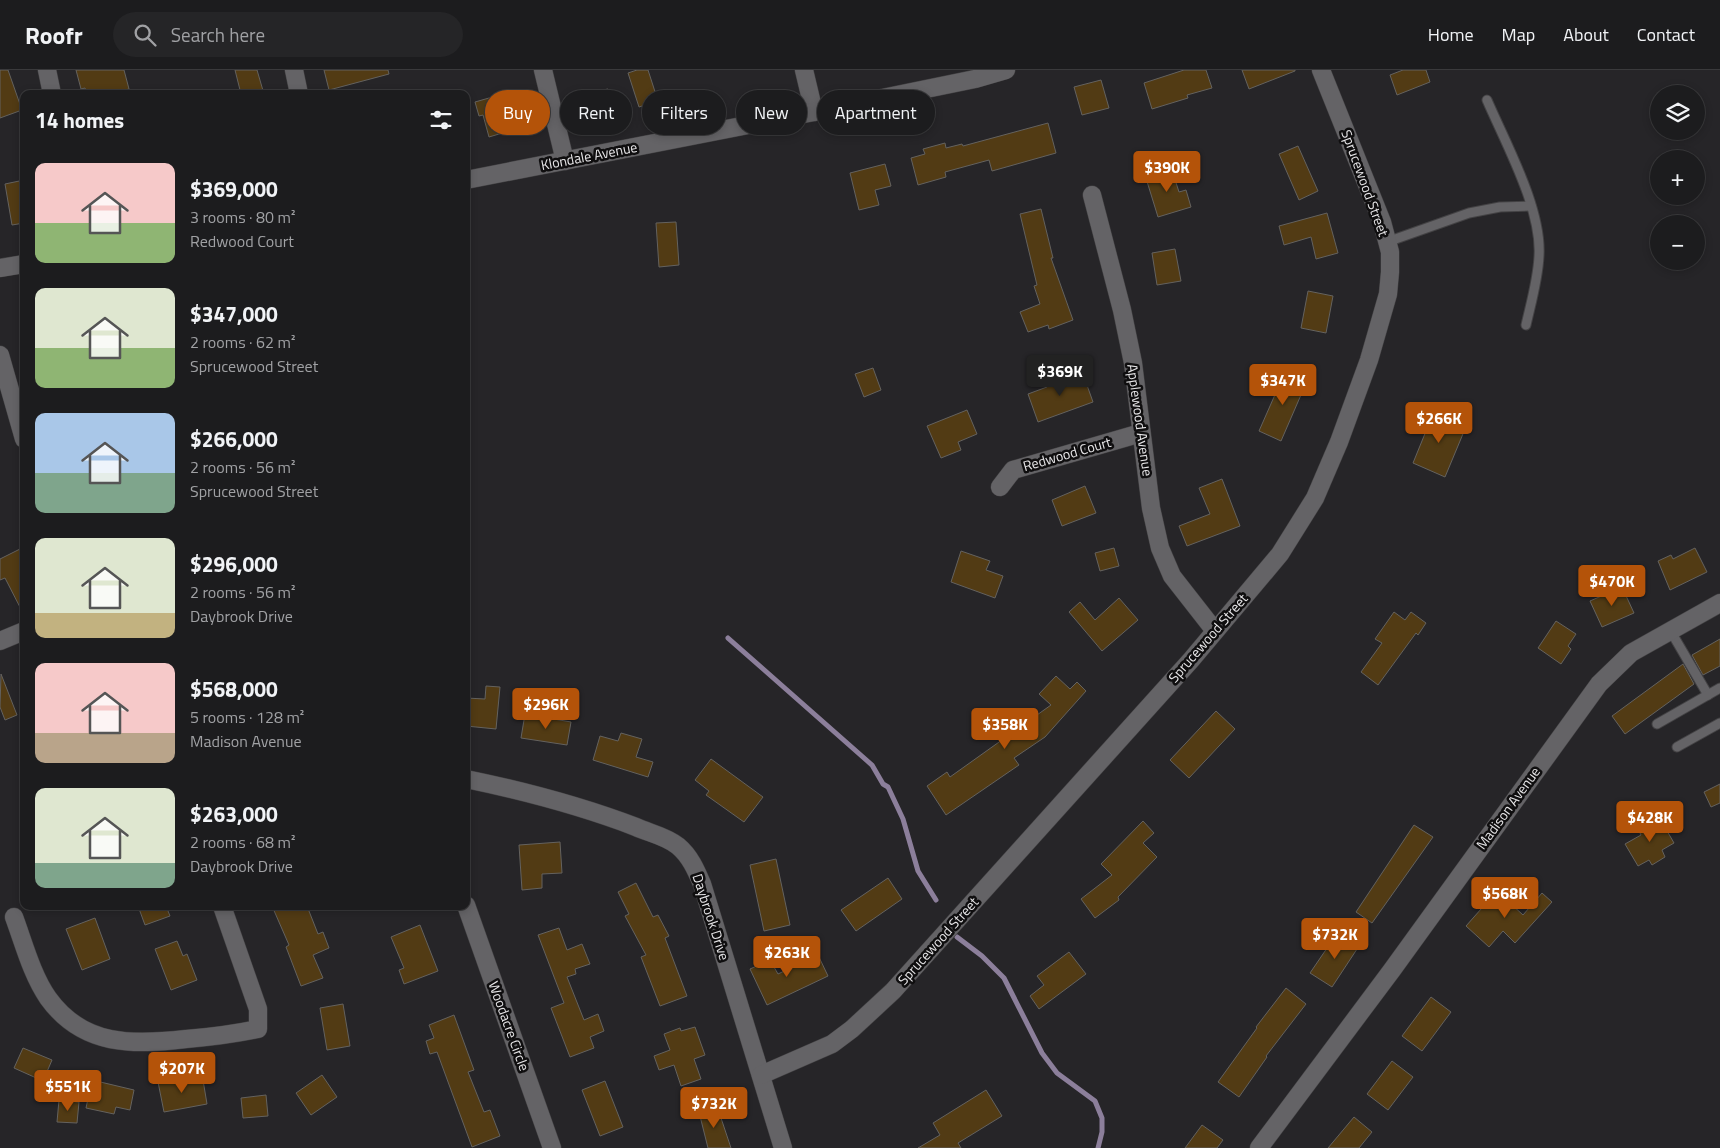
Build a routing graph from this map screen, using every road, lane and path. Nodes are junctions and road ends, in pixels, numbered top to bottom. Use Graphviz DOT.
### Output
graph roads {
  1 [pos="47,70"];
  2 [pos="294,70"];
  3 [pos="543,70"];
  4 [pos="804,70"];
  5 [pos="1006,70"];
  6 [pos="1321,70"];
  7 [pos="51,90"];
  8 [pos="298,90"];
  9 [pos="1487,100"];
  10 [pos="814,112"];
  11 [pos="565,161"];
  12 [pos="470,179"];
  13 [pos="1092,195"];
  14 [pos="1531,206"];
  15 [pos="1387,242"];
  16 [pos="20,265"];
  17 [pos="0,268"];
  18 [pos="1526,325"];
  19 [pos="0,355"];
  20 [pos="20,425"];
  21 [pos="1141,433"];
  22 [pos="1000,487"];
  23 [pos="1720,603"];
  24 [pos="1670,630"];
  25 [pos="1215,631"];
  26 [pos="20,633"];
  27 [pos="0,641"];
  28 [pos="1720,688"];
  29 [pos="1708,695"];
  30 [pos="1720,723"];
  31 [pos="1657,724"];
  32 [pos="1676,747"];
  33 [pos="470,780"];
  34 [pos="223,910"];
  35 [pos="468,910"];
  36 [pos="14,917"];
  37 [pos="761,1075"];
  38 [pos="552,1148"];
  39 [pos="783,1148"];
  40 [pos="1259,1148"];
  1 -- 7 [label="street"];
  2 -- 8 [label="street"];
  3 -- 11 [label="street"];
  4 -- 10 [label="street"];
  5 -- 10 [label="street, Klondale Avenue"];
  6 -- 15 [label="street, Sprucewood Street"];
  9 -- 14 [label="lane"];
  10 -- 11 [label="street, Klondale Avenue"];
  11 -- 12 [label="street, Klondale Avenue"];
  13 -- 21 [label="street, Applewood Avenue"];
  14 -- 15 [label="lane"];
  14 -- 18 [label="lane"];
  15 -- 25 [label="street, Sprucewood Street"];
  16 -- 17 [label="street"];
  19 -- 20 [label="street"];
  21 -- 22 [label="street, Redwood Court"];
  21 -- 25 [label="street, Applewood Avenue"];
  23 -- 24 [label="street, Madison Avenue"];
  24 -- 29 [label="lane"];
  24 -- 40 [label="street, Madison Avenue"];
  25 -- 37 [label="street, Sprucewood Street"];
  26 -- 27 [label="street"];
  28 -- 29 [label="lane"];
  29 -- 31 [label="lane"];
  30 -- 32 [label="lane"];
  33 -- 37 [label="street, Daybrook Drive"];
  34 -- 36 [label="street"];
  35 -- 38 [label="street, Woodacre Circle"];
  37 -- 39 [label="street, Daybrook Drive"];
}
